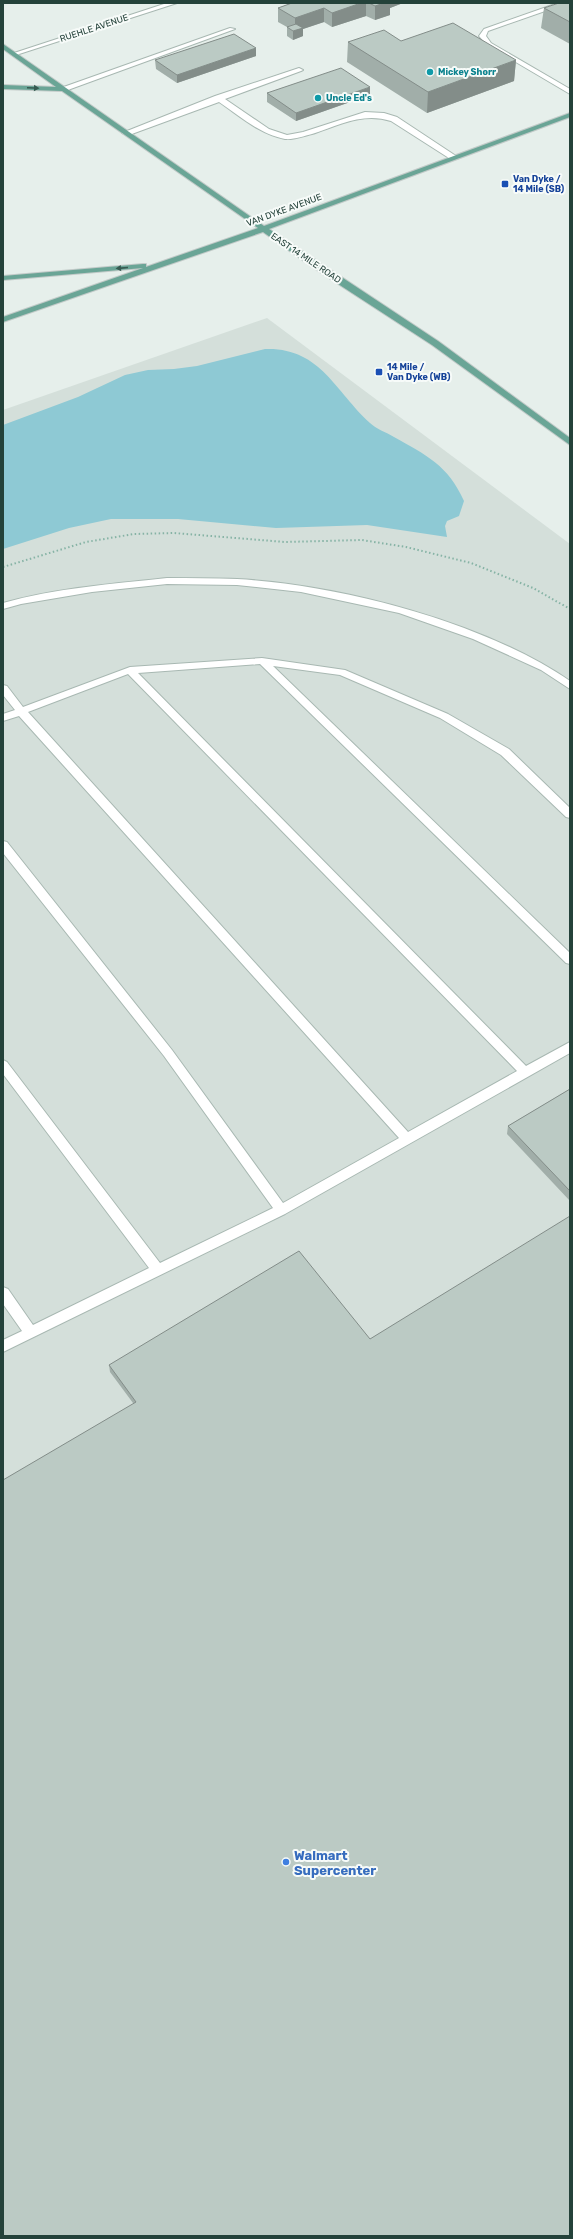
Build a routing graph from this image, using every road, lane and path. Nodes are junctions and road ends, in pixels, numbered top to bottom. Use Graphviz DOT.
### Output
graph roads {
  1 [pos="174,3"];
  2 [pos="565,3"];
  3 [pos="232,29"];
  4 [pos="3,46"];
  5 [pos="14,54"];
  6 [pos="299,70"];
  7 [pos="3,87"];
  8 [pos="62,88"];
  9 [pos="570,92"];
  10 [pos="218,98"];
  11 [pos="570,115"];
  12 [pos="126,133"];
  13 [pos="456,158"];
  14 [pos="263,229"];
  15 [pos="161,265"];
  16 [pos="3,278"];
  17 [pos="3,320"];
  18 [pos="570,442"];
  19 [pos="3,567"];
  20 [pos="3,606"];
  21 [pos="570,609"];
  22 [pos="262,660"];
  23 [pos="130,670"];
  24 [pos="570,686"];
  25 [pos="3,688"];
  26 [pos="21,711"];
  27 [pos="3,718"];
  28 [pos="570,814"];
  29 [pos="3,846"];
  30 [pos="570,960"];
  31 [pos="570,1047"];
  32 [pos="3,1065"];
  33 [pos="525,1072"];
  34 [pos="407,1139"];
  35 [pos="281,1210"];
  36 [pos="158,1270"];
  37 [pos="3,1293"];
  38 [pos="30,1332"];
  39 [pos="3,1346"];
  1 -- 5 [label="street, RUEHLE AVENUE"];
  2 -- 9 [label="street"];
  3 -- 8 [label="street"];
  4 -- 5 [label="main road, EAST 14 MILE ROAD"];
  5 -- 8 [label="main road, EAST 14 MILE ROAD"];
  6 -- 10 [label="street"];
  7 -- 8 [label="main road, one-way"];
  8 -- 12 [label="main road, EAST 14 MILE ROAD"];
  10 -- 12 [label="street"];
  10 -- 13 [label="street"];
  11 -- 13 [label="main road, VAN DYKE AVENUE"];
  12 -- 14 [label="main road, EAST 14 MILE ROAD"];
  13 -- 14 [label="main road, VAN DYKE AVENUE"];
  14 -- 15 [label="main road, VAN DYKE AVENUE"];
  14 -- 18 [label="main road, EAST 14 MILE ROAD"];
  15 -- 16 [label="main road, one-way"];
  15 -- 17 [label="main road, VAN DYKE AVENUE"];
  19 -- 21 [label="path"];
  20 -- 24 [label="street"];
  22 -- 23 [label="street"];
  22 -- 28 [label="street"];
  22 -- 30 [label="street"];
  23 -- 26 [label="street"];
  23 -- 33 [label="street"];
  25 -- 26 [label="street"];
  26 -- 27 [label="street"];
  26 -- 34 [label="street"];
  29 -- 35 [label="street"];
  31 -- 33 [label="street"];
  32 -- 36 [label="street"];
  33 -- 34 [label="street"];
  34 -- 35 [label="street"];
  35 -- 36 [label="street"];
  36 -- 38 [label="street"];
  37 -- 38 [label="street"];
  38 -- 39 [label="street"];
}
